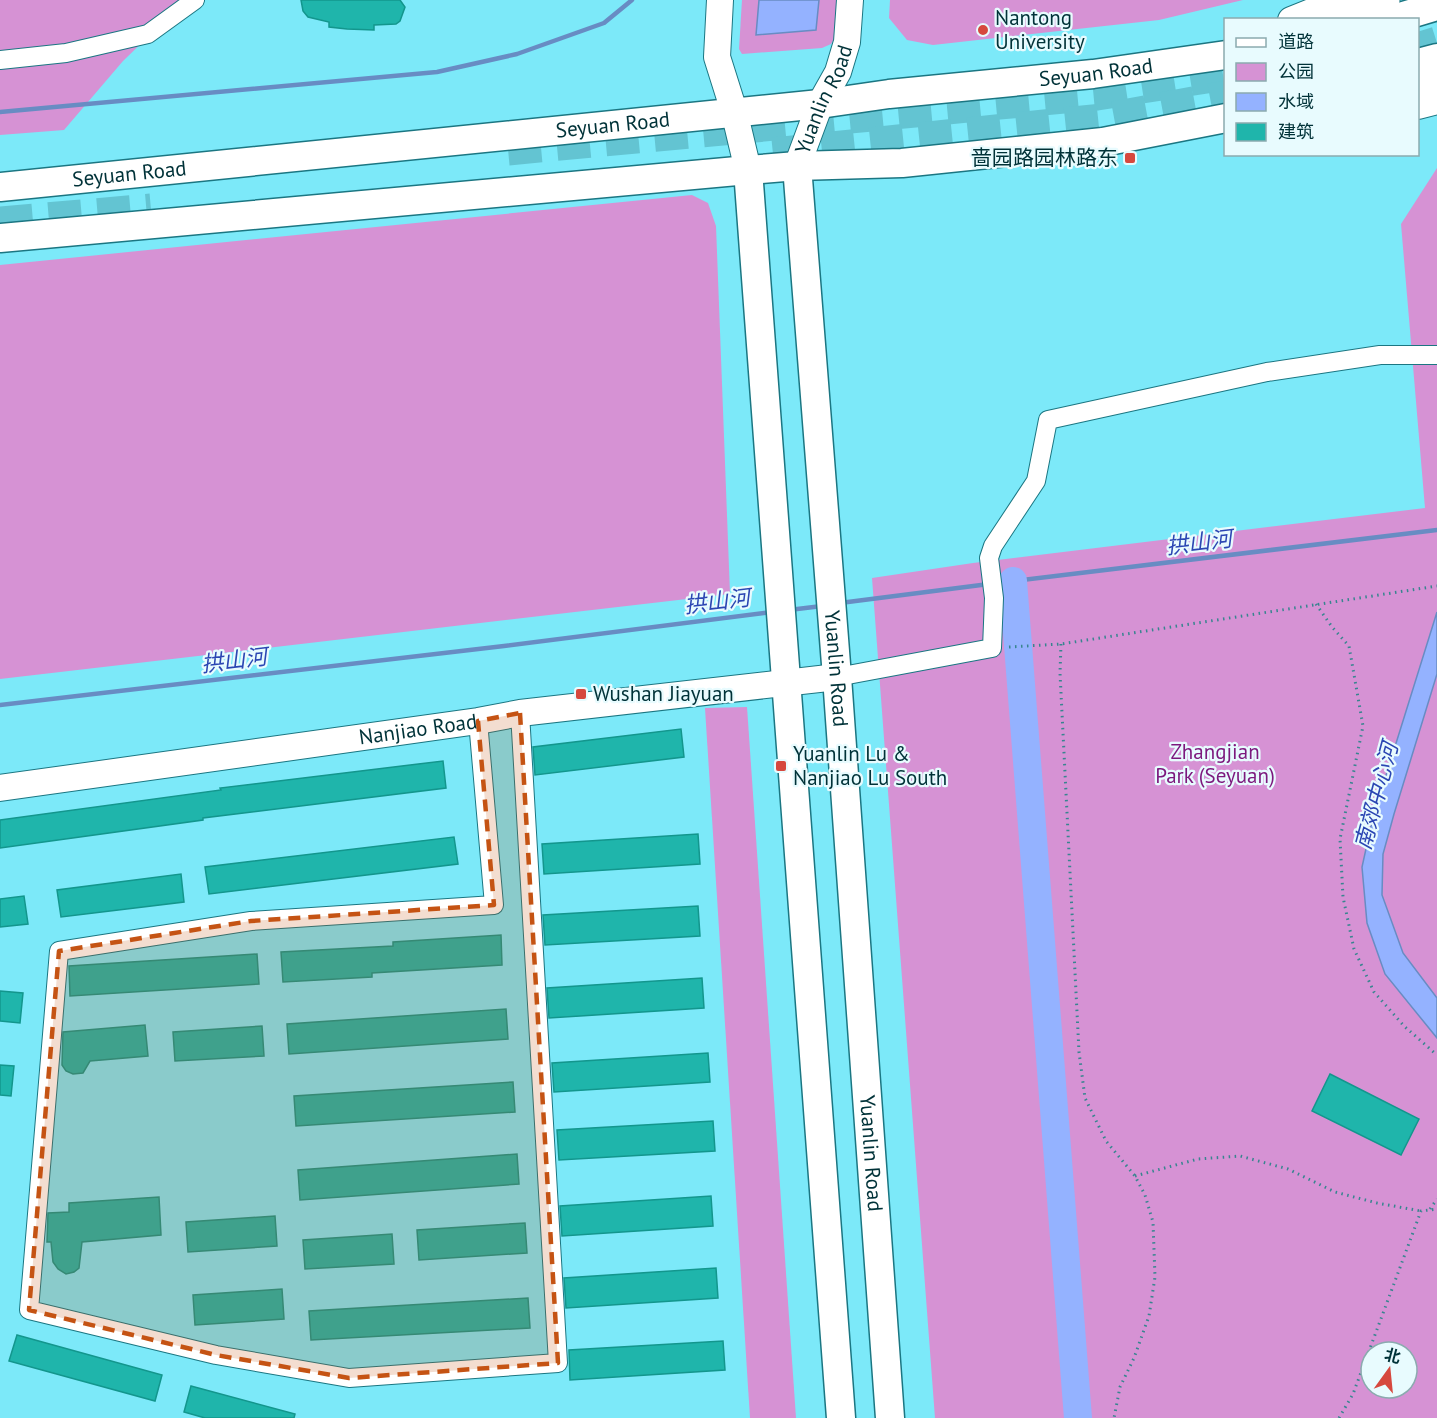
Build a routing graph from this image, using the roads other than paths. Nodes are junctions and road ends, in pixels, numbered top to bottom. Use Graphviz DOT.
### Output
graph roads {
  1 [pos="195,0"];
  2 [pos="720,0"];
  3 [pos="850,0"];
  4 [pos="1341,0"];
  5 [pos="1383,0"];
  6 [pos="1437,6"];
  7 [pos="1296,18"];
  8 [pos="1342,18"];
  9 [pos="1397,18"];
  10 [pos="1224,46"];
  11 [pos="1224,55"];
  12 [pos="1437,58"];
  13 [pos="0,60"];
  14 [pos="1184,61"];
  15 [pos="1419,63"];
  16 [pos="1437,82"];
  17 [pos="1419,87"];
  18 [pos="1437,101"];
  19 [pos="820,104"];
  20 [pos="1419,106"];
  21 [pos="734,111"];
  22 [pos="1221,120"];
  23 [pos="797,166"];
  24 [pos="748,170"];
  25 [pos="0,187"];
  26 [pos="0,238"];
  27 [pos="1437,355"];
  28 [pos="837,677"];
  29 [pos="786,682"];
  30 [pos="520,713"];
  31 [pos="478,721"];
  32 [pos="0,788"];
  33 [pos="841,1418"];
  34 [pos="890,1418"];
  1 -- 13 [label="street"];
  2 -- 21 [label="street"];
  3 -- 19 [label="street, Yuanlin Road"];
  4 -- 7 [label="street"];
  5 -- 8 [label="highway"];
  6 -- 9 [label="main road"];
  10 -- 14 [label="street"];
  11 -- 14 [label="main road, Seyuan Road"];
  12 -- 15 [label="main road"];
  14 -- 19 [label="main road, Seyuan Road"];
  16 -- 17 [label="highway"];
  18 -- 20 [label="street"];
  19 -- 21 [label="main road, Seyuan Road"];
  19 -- 23 [label="street, Yuanlin Road"];
  21 -- 24 [label="street"];
  21 -- 25 [label="main road, Seyuan Road"];
  22 -- 23 [label="main road"];
  23 -- 24 [label="main road"];
  23 -- 28 [label="main road, Yuanlin Road"];
  24 -- 26 [label="main road"];
  24 -- 29 [label="main road"];
  27 -- 28 [label="street"];
  28 -- 29 [label="street, Nanjiao Road"];
  28 -- 34 [label="main road, Yuanlin Road"];
  29 -- 30 [label="street, Nanjiao Road"];
  29 -- 33 [label="main road"];
  30 -- 31 [label="street, Nanjiao Road"];
  30 -- 31 [label="street"];
  31 -- 32 [label="street, Nanjiao Road"];
}
